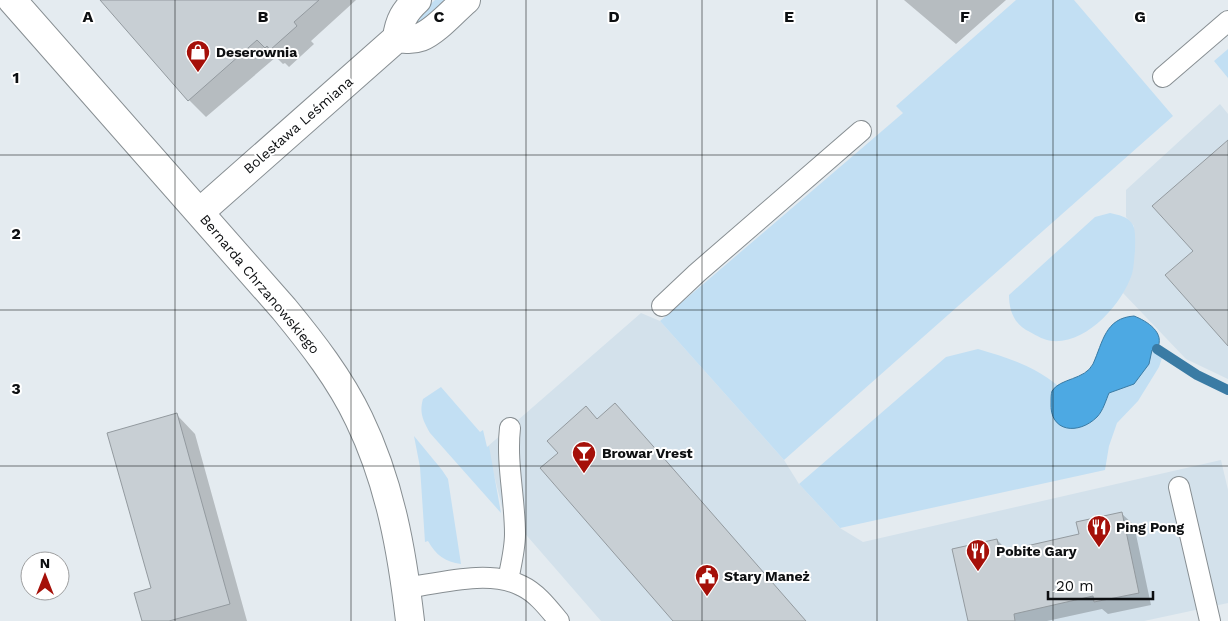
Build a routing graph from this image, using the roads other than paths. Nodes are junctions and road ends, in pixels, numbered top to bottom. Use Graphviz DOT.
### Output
graph roads {
  1 [pos="12,0"];
  2 [pos="417,0"];
  3 [pos="466,0"];
  4 [pos="1228,21"];
  5 [pos="397,38"];
  6 [pos="1163,78"];
  7 [pos="861,131"];
  8 [pos="200,212"];
  9 [pos="662,306"];
  10 [pos="510,428"];
  11 [pos="1178,487"];
  12 [pos="508,580"];
  13 [pos="406,588"];
  14 [pos="410,621"];
  15 [pos="559,621"];
  16 [pos="1210,621"];
  1 -- 8 [label="street, Bernarda Chrzanowskiego"];
  2 -- 5 [label="street"];
  3 -- 5 [label="street"];
  4 -- 6 [label="lane"];
  5 -- 8 [label="street, Bolesława Leśmiana"];
  7 -- 9 [label="lane"];
  8 -- 13 [label="street, Bernarda Chrzanowskiego"];
  10 -- 12 [label="lane"];
  11 -- 16 [label="lane"];
  12 -- 13 [label="lane"];
  12 -- 15 [label="lane"];
  13 -- 14 [label="street, Bernarda Chrzanowskiego"];
}
